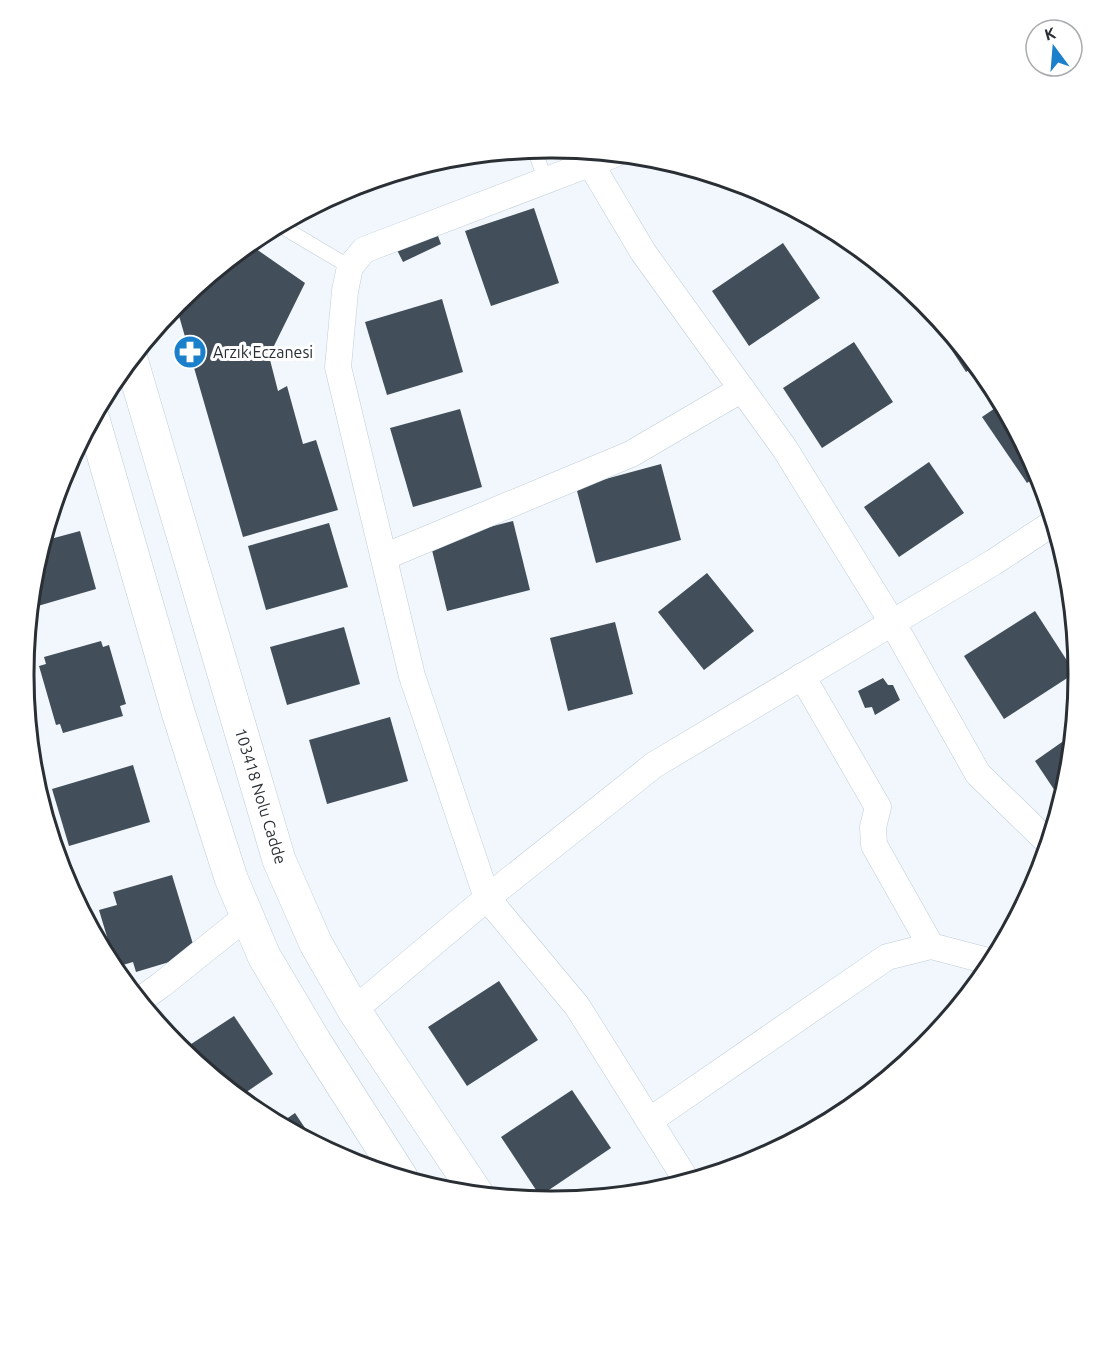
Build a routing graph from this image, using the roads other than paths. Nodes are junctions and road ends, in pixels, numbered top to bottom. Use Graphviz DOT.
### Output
graph roads {
  1 [pos="538,158"];
  2 [pos="583,159"];
  3 [pos="587,159"];
  4 [pos="546,180"];
  5 [pos="288,230"];
  6 [pos="350,267"];
  7 [pos="134,370"];
  8 [pos="742,389"];
  9 [pos="96,430"];
  10 [pos="1046,528"];
  11 [pos="384,557"];
  12 [pos="892,622"];
  13 [pos="802,676"];
  14 [pos="1042,836"];
  15 [pos="487,898"];
  16 [pos="247,916"];
  17 [pos="931,945"];
  18 [pos="981,959"];
  19 [pos="146,995"];
  20 [pos="354,1010"];
  21 [pos="649,1121"];
  22 [pos="394,1167"];
  23 [pos="682,1174"];
  24 [pos="471,1185"];
  1 -- 4 [label="lane"];
  2 -- 4 [label="street"];
  3 -- 8 [label="street"];
  4 -- 6 [label="street"];
  5 -- 6 [label="lane"];
  6 -- 11 [label="street"];
  7 -- 20 [label="main road, 103418 Nolu Cadde"];
  8 -- 11 [label="street"];
  8 -- 12 [label="street"];
  9 -- 16 [label="main road"];
  10 -- 12 [label="street"];
  11 -- 15 [label="street"];
  12 -- 13 [label="street"];
  12 -- 14 [label="street"];
  13 -- 15 [label="street"];
  13 -- 17 [label="street"];
  15 -- 20 [label="street"];
  15 -- 21 [label="street"];
  16 -- 19 [label="street"];
  16 -- 22 [label="main road"];
  17 -- 18 [label="street"];
  17 -- 21 [label="street"];
  20 -- 24 [label="main road, 103418 Nolu Cadde"];
  21 -- 23 [label="street"];
}
